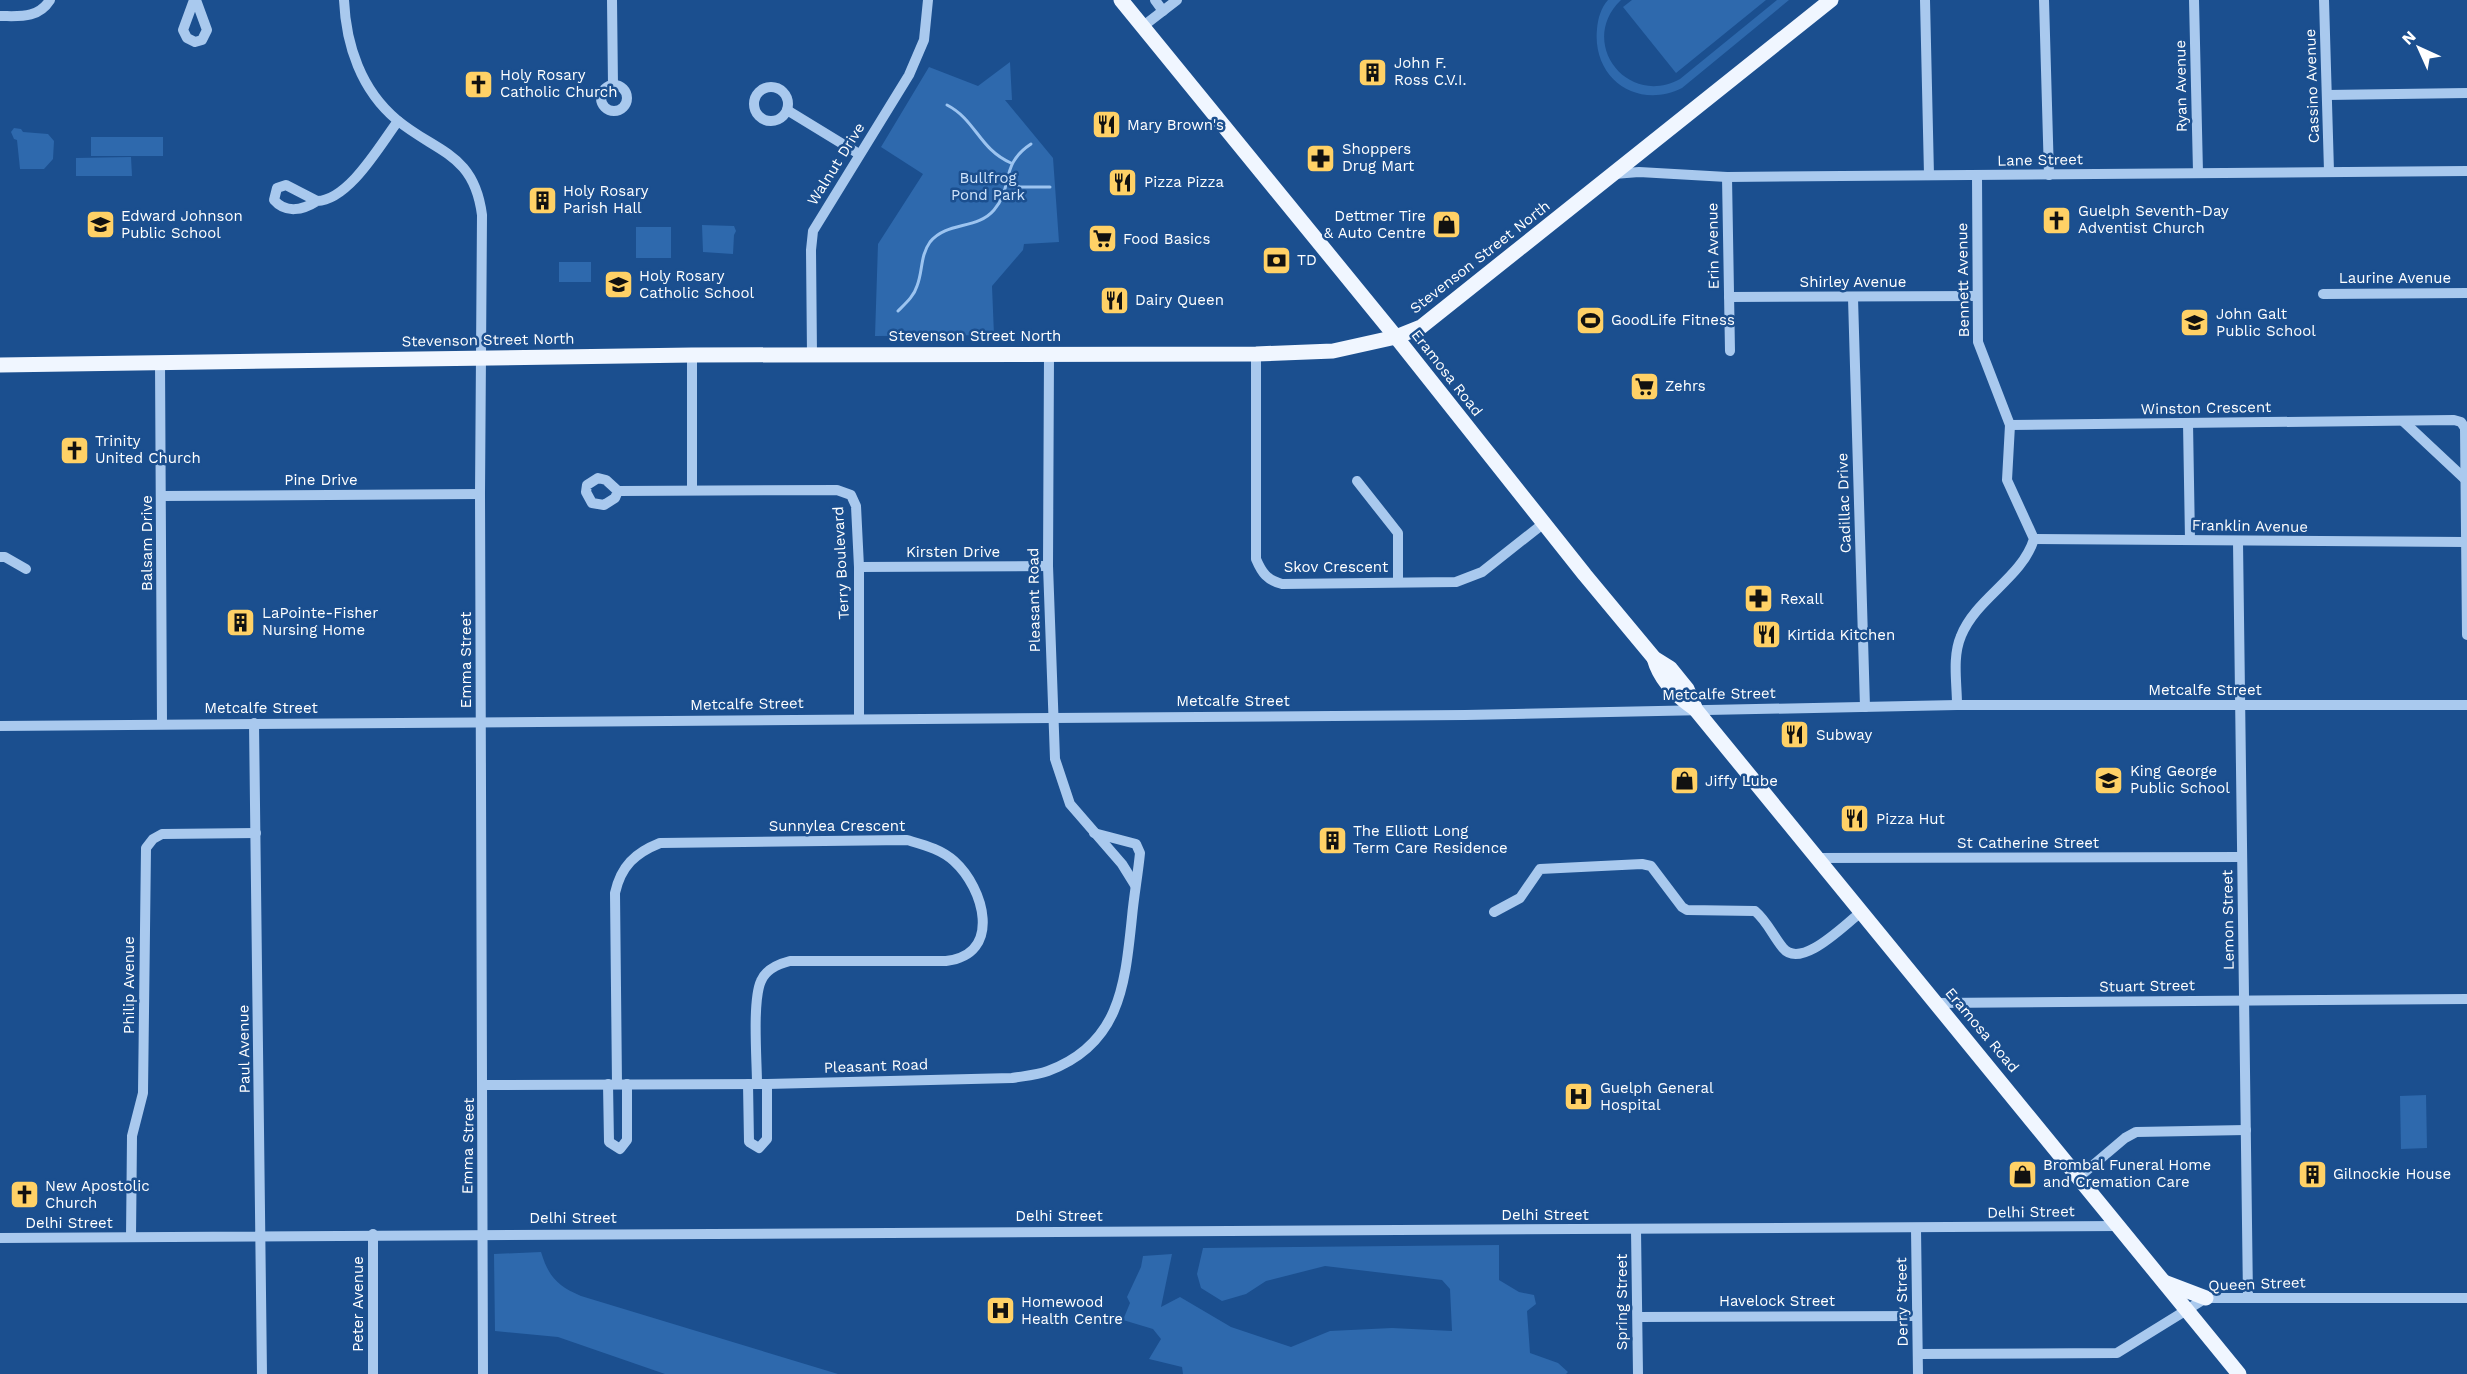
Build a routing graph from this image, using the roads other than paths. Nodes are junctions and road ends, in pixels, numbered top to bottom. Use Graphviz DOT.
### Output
graph roads {
  1 [pos="50,0"];
  2 [pos="344,0"];
  3 [pos="612,0"];
  4 [pos="928,0"];
  5 [pos="1121,0"];
  6 [pos="1155,0"];
  7 [pos="1177,0"];
  8 [pos="1831,0"];
  9 [pos="1925,0"];
  10 [pos="2044,0"];
  11 [pos="2194,0"];
  12 [pos="2324,0"];
  13 [pos="1163,11"];
  14 [pos="0,16"];
  15 [pos="1142,27"];
  16 [pos="613,85"];
  17 [pos="2467,93"];
  18 [pos="2327,94"];
  19 [pos="787,110"];
  20 [pos="398,121"];
  21 [pos="859,154"];
  22 [pos="2329,171"];
  23 [pos="2467,171"];
  24 [pos="2198,172"];
  25 [pos="1614,174"];
  26 [pos="1929,175"];
  27 [pos="2049,175"];
  28 [pos="1977,176"];
  29 [pos="1727,177"];
  30 [pos="317,201"];
  31 [pos="2467,293"];
  32 [pos="2323,294"];
  33 [pos="1977,296"];
  34 [pos="1729,297"];
  35 [pos="1853,298"];
  36 [pos="1396,337"];
  37 [pos="1730,351"];
  38 [pos="812,354"];
  39 [pos="1256,354"];
  40 [pos="692,355"];
  41 [pos="1049,355"];
  42 [pos="482,358"];
  43 [pos="160,362"];
  44 [pos="0,365"];
  45 [pos="2403,421"];
  46 [pos="2188,423"];
  47 [pos="2010,425"];
  48 [pos="2466,480"];
  49 [pos="1357,481"];
  50 [pos="692,489"];
  51 [pos="618,491"];
  52 [pos="480,494"];
  53 [pos="162,496"];
  54 [pos="1544,523"];
  55 [pos="2034,539"];
  56 [pos="2190,540"];
  57 [pos="2238,542"];
  58 [pos="2465,542"];
  59 [pos="0,557"];
  60 [pos="1048,566"];
  61 [pos="859,567"];
  62 [pos="27,569"];
  63 [pos="1398,582"];
  64 [pos="2467,635"];
  65 [pos="1957,705"];
  66 [pos="2240,705"];
  67 [pos="2467,705"];
  68 [pos="1865,707"];
  69 [pos="1696,710"];
  70 [pos="1052,716"];
  71 [pos="859,718"];
  72 [pos="482,722"];
  73 [pos="162,723"];
  74 [pos="254,723"];
  75 [pos="0,726"];
  76 [pos="256,833"];
  77 [pos="1094,833"];
  78 [pos="2242,857"];
  79 [pos="1815,858"];
  80 [pos="1135,885"];
  81 [pos="1494,912"];
  82 [pos="1860,913"];
  83 [pos="2467,999"];
  84 [pos="2244,1000"];
  85 [pos="1936,1003"];
  86 [pos="617,1084"];
  87 [pos="757,1084"];
  88 [pos="484,1085"];
  89 [pos="2246,1130"];
  90 [pos="2079,1177"];
  91 [pos="2118,1226"];
  92 [pos="1916,1229"];
  93 [pos="1636,1230"];
  94 [pos="482,1233"];
  95 [pos="373,1234"];
  96 [pos="261,1235"];
  97 [pos="131,1237"];
  98 [pos="0,1238"];
  99 [pos="2161,1281"];
  100 [pos="2206,1298"];
  101 [pos="2248,1298"];
  102 [pos="2467,1298"];
  103 [pos="2187,1311"];
  104 [pos="1917,1316"];
  105 [pos="1638,1317"];
  106 [pos="1918,1354"];
  107 [pos="262,1374"];
  108 [pos="373,1374"];
  109 [pos="483,1374"];
  110 [pos="1638,1374"];
  111 [pos="1918,1374"];
  112 [pos="2239,1374"];
  1 -- 14 [label="street"];
  2 -- 20 [label="street, Emma Street"];
  3 -- 16 [label="street"];
  4 -- 21 [label="street, Walnut Drive"];
  5 -- 15 [label="main road, Eramosa Road"];
  6 -- 13 [label="street"];
  7 -- 13 [label="street"];
  8 -- 25 [label="main road, Stevenson Street North"];
  9 -- 26 [label="street"];
  10 -- 27 [label="street"];
  11 -- 24 [label="street, Ryan Avenue"];
  12 -- 18 [label="street, Cassino Avenue"];
  13 -- 15 [label="street"];
  15 -- 36 [label="main road, Eramosa Road"];
  17 -- 18 [label="street"];
  18 -- 22 [label="street, Cassino Avenue"];
  19 -- 21 [label="street"];
  20 -- 30 [label="street"];
  20 -- 42 [label="street, Emma Street"];
  21 -- 38 [label="street, Walnut Drive"];
  22 -- 23 [label="street, Lane Street"];
  22 -- 24 [label="street, Lane Street"];
  24 -- 27 [label="street, Lane Street"];
  25 -- 29 [label="street, Lane Street"];
  25 -- 36 [label="main road, Stevenson Street North"];
  26 -- 28 [label="street, Lane Street"];
  26 -- 29 [label="street, Lane Street"];
  27 -- 28 [label="street, Lane Street"];
  28 -- 33 [label="street, Bennett Avenue"];
  29 -- 34 [label="street, Erin Avenue"];
  31 -- 32 [label="street, Laurine Avenue"];
  33 -- 35 [label="street, Shirley Avenue"];
  33 -- 47 [label="street, Bennett Avenue"];
  34 -- 35 [label="street, Shirley Avenue"];
  34 -- 37 [label="street, Erin Avenue"];
  35 -- 68 [label="street, Cadillac Drive"];
  36 -- 39 [label="main road, Stevenson Street North"];
  36 -- 54 [label="main road, Eramosa Road"];
  38 -- 40 [label="main road, Stevenson Street North"];
  38 -- 41 [label="main road, Stevenson Street North"];
  39 -- 41 [label="main road, Stevenson Street North"];
  39 -- 63 [label="street, Skov Crescent"];
  40 -- 42 [label="main road, Stevenson Street North"];
  40 -- 50 [label="street"];
  41 -- 60 [label="street, Pleasant Road"];
  42 -- 43 [label="main road, Stevenson Street North"];
  42 -- 52 [label="street, Emma Street"];
  43 -- 44 [label="main road, Stevenson Street North"];
  43 -- 53 [label="street, Balsam Drive"];
  45 -- 46 [label="street, Winston Crescent"];
  45 -- 48 [label="street"];
  45 -- 48 [label="street, Winston Crescent"];
  46 -- 47 [label="street, Winston Crescent"];
  46 -- 56 [label="street"];
  47 -- 55 [label="street, Bennett Avenue"];
  48 -- 58 [label="street, Winston Crescent"];
  49 -- 63 [label="street"];
  50 -- 51 [label="street, Terry Boulevard"];
  50 -- 61 [label="street, Terry Boulevard"];
  52 -- 53 [label="street, Pine Drive"];
  52 -- 72 [label="street, Emma Street"];
  53 -- 73 [label="street, Balsam Drive"];
  54 -- 63 [label="street, Skov Crescent"];
  54 -- 69 [label="main road, Eramosa Road"];
  55 -- 56 [label="street, Franklin Avenue"];
  55 -- 65 [label="street"];
  56 -- 57 [label="street, Franklin Avenue"];
  57 -- 58 [label="street, Franklin Avenue"];
  57 -- 66 [label="street, Lemon Street"];
  58 -- 64 [label="street, Winston Crescent"];
  59 -- 62 [label="street"];
  60 -- 61 [label="street, Kirsten Drive"];
  60 -- 70 [label="street, Pleasant Road"];
  61 -- 71 [label="street, Terry Boulevard"];
  65 -- 66 [label="street, Metcalfe Street"];
  65 -- 68 [label="street, Metcalfe Street"];
  66 -- 67 [label="street, Metcalfe Street"];
  66 -- 78 [label="street, Lemon Street"];
  68 -- 69 [label="street, Metcalfe Street"];
  69 -- 70 [label="street, Metcalfe Street"];
  69 -- 79 [label="main road, Eramosa Road"];
  70 -- 71 [label="street, Metcalfe Street"];
  70 -- 77 [label="street, Pleasant Road"];
  71 -- 72 [label="street, Metcalfe Street"];
  72 -- 74 [label="street, Metcalfe Street"];
  72 -- 88 [label="street, Emma Street"];
  73 -- 74 [label="street, Metcalfe Street"];
  73 -- 75 [label="street, Metcalfe Street"];
  74 -- 76 [label="street, Paul Avenue"];
  76 -- 96 [label="street, Paul Avenue"];
  76 -- 97 [label="street, Philip Avenue"];
  77 -- 80 [label="street, Pleasant Road"];
  77 -- 80 [label="street, Pleasant Road"];
  78 -- 79 [label="street, St Catherine Street"];
  78 -- 84 [label="street, Lemon Street"];
  79 -- 82 [label="main road, Eramosa Road"];
  80 -- 87 [label="street, Pleasant Road"];
  81 -- 82 [label="street"];
  82 -- 85 [label="main road, Eramosa Road"];
  83 -- 84 [label="street, Stuart Street"];
  84 -- 85 [label="street, Stuart Street"];
  84 -- 89 [label="street, Lemon Street"];
  85 -- 90 [label="main road, Eramosa Road"];
  86 -- 86 [label="street, Sunnylea Crescent"];
  86 -- 87 [label="street, Pleasant Road"];
  86 -- 87 [label="street, Sunnylea Crescent"];
  86 -- 88 [label="street, Pleasant Road"];
  87 -- 87 [label="street, Sunnylea Crescent"];
  88 -- 94 [label="street, Emma Street"];
  89 -- 90 [label="street"];
  89 -- 101 [label="street, Lemon Street"];
  90 -- 91 [label="main road, Eramosa Road"];
  91 -- 92 [label="street, Delhi Street"];
  91 -- 99 [label="main road, Eramosa Road"];
  92 -- 93 [label="street, Delhi Street"];
  92 -- 104 [label="street, Derry Street"];
  93 -- 94 [label="street, Delhi Street"];
  93 -- 105 [label="street, Spring Street"];
  94 -- 95 [label="street, Delhi Street"];
  94 -- 109 [label="street, Emma Street"];
  95 -- 96 [label="street, Delhi Street"];
  95 -- 108 [label="street, Peter Avenue"];
  96 -- 97 [label="street, Delhi Street"];
  96 -- 107 [label="street, Paul Avenue"];
  97 -- 98 [label="street, Delhi Street"];
  99 -- 100 [label="main road"];
  99 -- 103 [label="main road, Eramosa Road"];
  100 -- 101 [label="street, Queen Street"];
  100 -- 103 [label="street, Queen Street"];
  101 -- 102 [label="street, Queen Street"];
  103 -- 106 [label="street, Queen Street"];
  103 -- 112 [label="main road, Eramosa Road"];
  104 -- 105 [label="street, Havelock Street"];
  104 -- 106 [label="street, Derry Street"];
  105 -- 110 [label="street, Spring Street"];
  106 -- 111 [label="street, Derry Street"];
}
